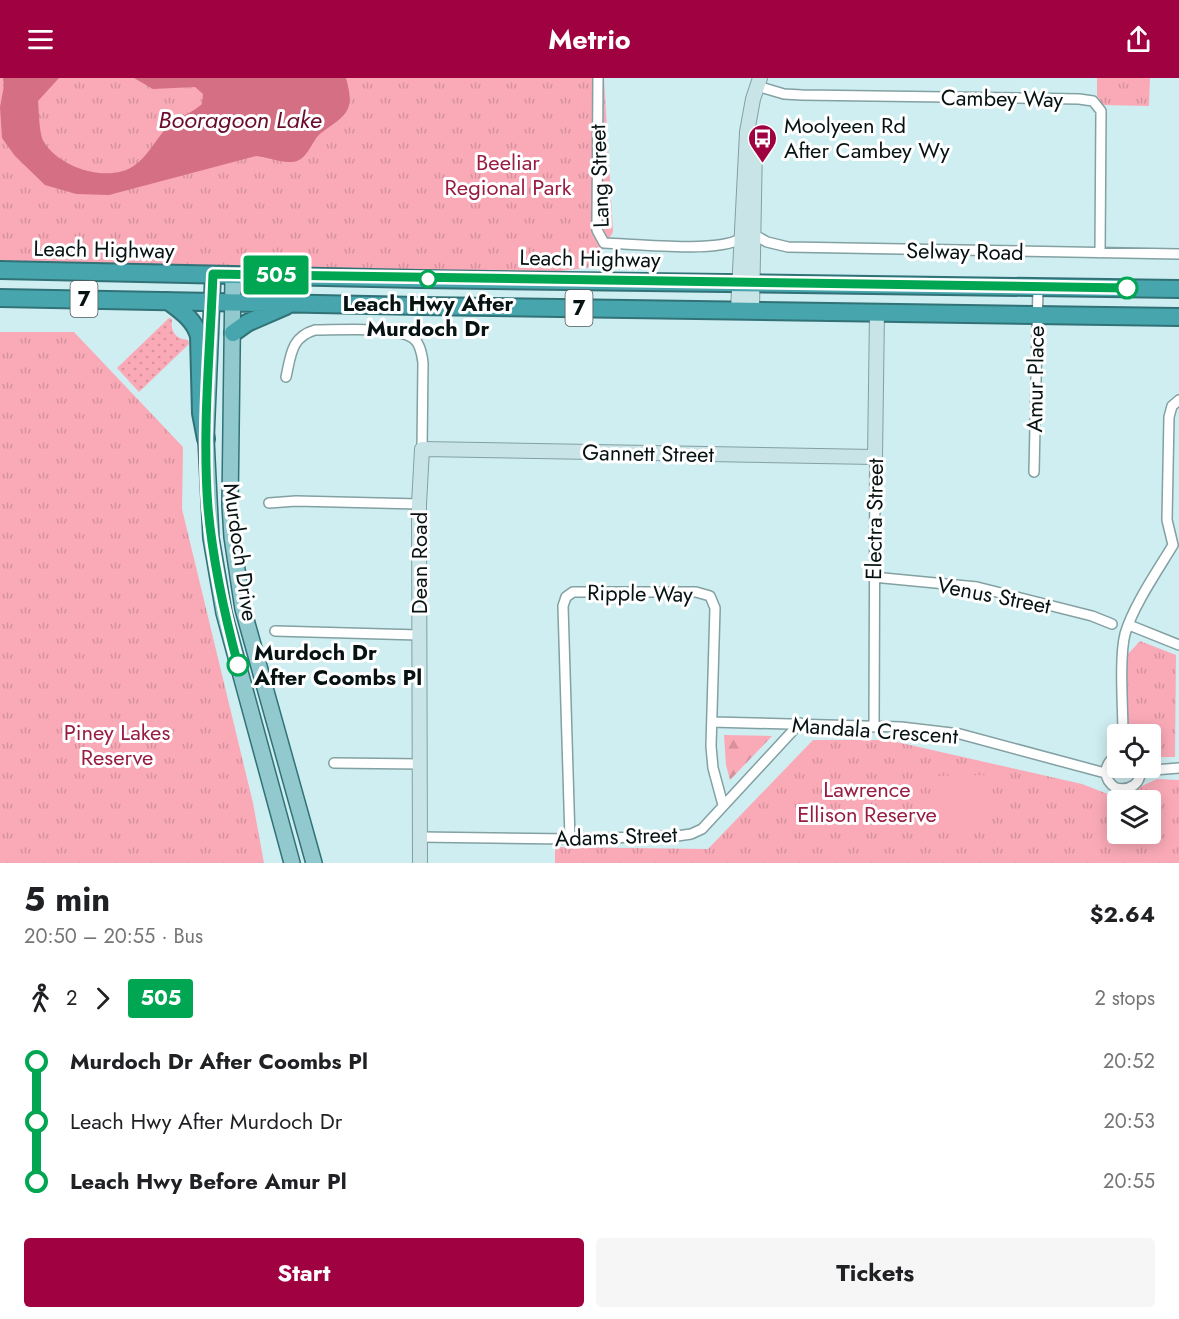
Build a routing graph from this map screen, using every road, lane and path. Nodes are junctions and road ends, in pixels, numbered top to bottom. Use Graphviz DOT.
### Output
graph roads {
  1 [pos="598,78"];
  2 [pos="762,82"];
  3 [pos="747,236"];
  4 [pos="1100,253"];
  5 [pos="1179,254"];
  6 [pos="0,270"];
  7 [pos="213,274"];
  8 [pos="233,274"];
  9 [pos="419,279"];
  10 [pos="746,283"];
  11 [pos="1038,287"];
  12 [pos="1179,289"];
  13 [pos="0,298"];
  14 [pos="168,301"];
  15 [pos="212,302"];
  16 [pos="233,302"];
  17 [pos="292,303"];
  18 [pos="420,306"];
  19 [pos="745,310"];
  20 [pos="877,312"];
  21 [pos="1036,315"];
  22 [pos="1179,316"];
  23 [pos="233,333"];
  24 [pos="286,377"];
  25 [pos="1179,400"];
  26 [pos="206,439"];
  27 [pos="422,449"];
  28 [pos="875,457"];
  29 [pos="1034,472"];
  30 [pos="269,503"];
  31 [pos="419,504"];
  32 [pos="1176,545"];
  33 [pos="873,577"];
  34 [pos="1112,624"];
  35 [pos="1129,625"];
  36 [pos="275,631"];
  37 [pos="419,635"];
  38 [pos="1179,645"];
  39 [pos="712,722"];
  40 [pos="800,723"];
  41 [pos="1123,724"];
  42 [pos="874,726"];
  43 [pos="334,763"];
  44 [pos="420,764"];
  45 [pos="1107,765"];
  46 [pos="1179,768"];
  47 [pos="1161,769"];
  48 [pos="1105,773"];
  49 [pos="1107,777"];
  50 [pos="1108,778"];
  51 [pos="1138,778"];
  52 [pos="723,805"];
  53 [pos="420,837"];
  54 [pos="570,839"];
  55 [pos="292,863"];
  56 [pos="314,863"];
  57 [pos="420,863"];
  1 -- 3 [label="street, Lang Street"];
  2 -- 3 [label="street"];
  2 -- 4 [label="street, Cambey Way"];
  3 -- 4 [label="street, Selway Road"];
  3 -- 10 [label="street"];
  4 -- 5 [label="street, Selway Road"];
  6 -- 7 [label="highway, Leach Highway / 7"];
  7 -- 8 [label="highway, Leach Highway / 7"];
  7 -- 15 [label="main road, Murdoch Drive"];
  8 -- 9 [label="highway, Leach Highway / 7"];
  8 -- 16 [label="main road, Murdoch Drive"];
  9 -- 10 [label="highway, Leach Highway / 7"];
  9 -- 18 [label="highway"];
  10 -- 11 [label="highway, Leach Highway / 7"];
  10 -- 19 [label="street"];
  11 -- 12 [label="highway, Leach Highway / 7"];
  11 -- 21 [label="street, Amur Place"];
  13 -- 14 [label="highway, 7"];
  14 -- 15 [label="highway, 7"];
  14 -- 26 [label="highway"];
  15 -- 16 [label="highway, 7"];
  15 -- 26 [label="main road, Murdoch Drive"];
  16 -- 17 [label="highway, 7"];
  16 -- 23 [label="main road, Murdoch Drive"];
  17 -- 18 [label="highway, 7"];
  17 -- 23 [label="highway"];
  18 -- 19 [label="highway, 7"];
  19 -- 20 [label="highway, 7"];
  20 -- 21 [label="highway, 7"];
  20 -- 28 [label="street, Electra Street"];
  21 -- 22 [label="highway, 7"];
  21 -- 29 [label="street, Amur Place"];
  23 -- 56 [label="main road, Murdoch Drive"];
  24 -- 27 [label="street, Dean Road"];
  25 -- 32 [label="street"];
  26 -- 55 [label="main road, Murdoch Drive"];
  27 -- 28 [label="street, Gannett Street"];
  27 -- 31 [label="street, Dean Road"];
  28 -- 33 [label="street, Electra Street"];
  30 -- 31 [label="street"];
  31 -- 37 [label="street, Dean Road"];
  32 -- 35 [label="street"];
  33 -- 34 [label="street, Venus Street"];
  33 -- 42 [label="street, Electra Street"];
  35 -- 38 [label="street"];
  35 -- 41 [label="street"];
  36 -- 37 [label="street"];
  37 -- 44 [label="street, Dean Road"];
  39 -- 40 [label="street, Mandala Crescent"];
  39 -- 52 [label="street, Ripple Way"];
  39 -- 54 [label="street, Ripple Way"];
  40 -- 42 [label="street, Mandala Crescent"];
  40 -- 52 [label="street, Adams Street"];
  42 -- 48 [label="street, Mandala Crescent"];
  43 -- 44 [label="street"];
  44 -- 53 [label="street, Dean Road"];
  45 -- 48 [label="street"];
  46 -- 47 [label="street"];
  48 -- 49 [label="street, Mandala Crescent"];
  50 -- 51 [label="street, Mandala Crescent"];
  52 -- 54 [label="street, Adams Street"];
  53 -- 54 [label="street, Adams Street"];
  53 -- 57 [label="street, Dean Road"];
}
